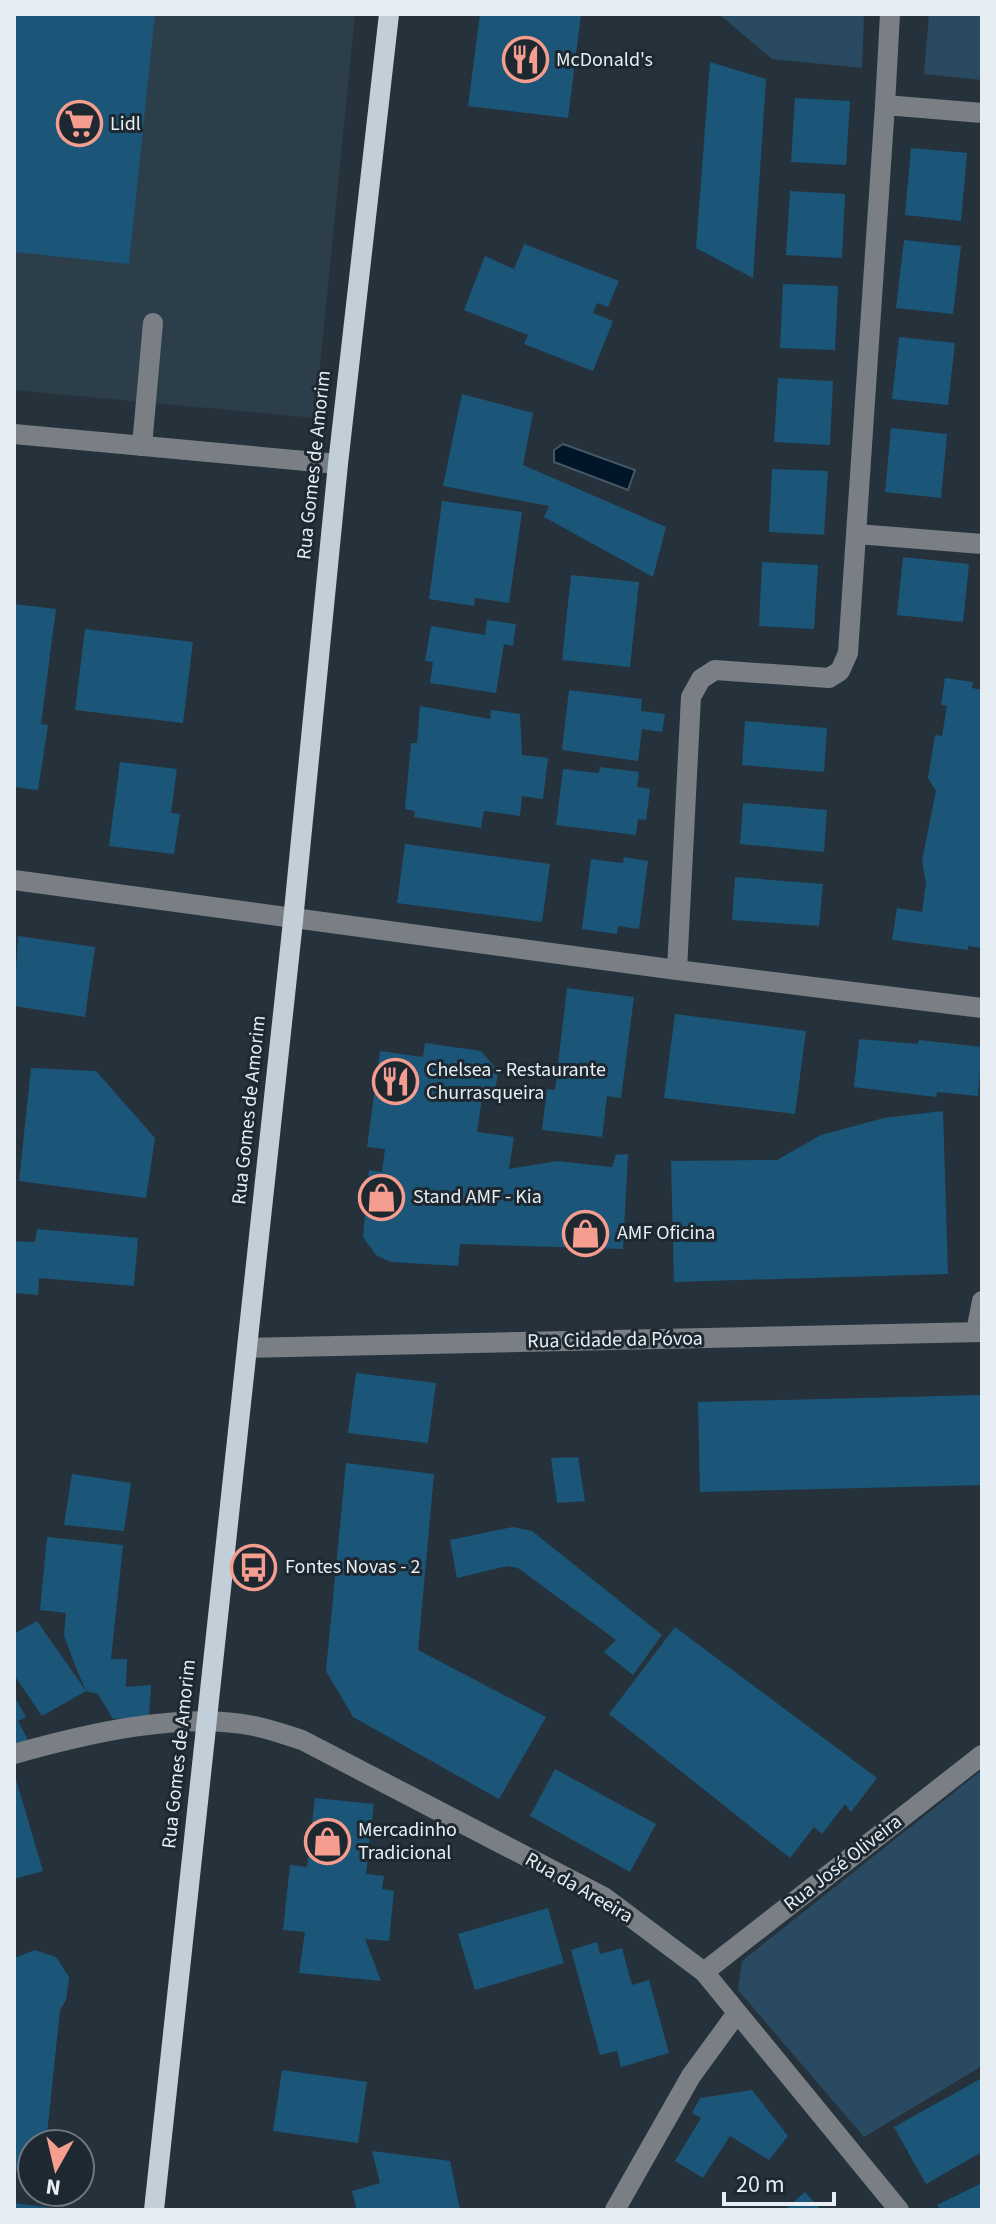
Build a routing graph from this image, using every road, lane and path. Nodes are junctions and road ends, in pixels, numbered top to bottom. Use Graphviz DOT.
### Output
graph roads {
  1 [pos="389,14"];
  2 [pos="890,14"];
  3 [pos="885,105"];
  4 [pos="982,113"];
  5 [pos="153,323"];
  6 [pos="14,434"];
  7 [pos="142,446"];
  8 [pos="338,464"];
  9 [pos="857,534"];
  10 [pos="982,544"];
  11 [pos="14,880"];
  12 [pos="293,921"];
  13 [pos="677,970"];
  14 [pos="982,1008"];
  15 [pos="982,1301"];
  16 [pos="979,1332"];
  17 [pos="248,1348"];
  18 [pos="207,1722"];
  19 [pos="14,1754"];
  20 [pos="982,1755"];
  21 [pos="704,1972"];
  22 [pos="737,2013"];
  23 [pos="154,2210"];
  24 [pos="615,2210"];
  25 [pos="899,2210"];
  1 -- 8 [label="main road, Rua Gomes de Amorim"];
  2 -- 3 [label="street"];
  3 -- 4 [label="street"];
  3 -- 9 [label="street"];
  5 -- 7 [label="street"];
  6 -- 7 [label="street"];
  7 -- 8 [label="street"];
  8 -- 12 [label="main road, Rua Gomes de Amorim"];
  9 -- 10 [label="street"];
  9 -- 13 [label="street"];
  11 -- 12 [label="street"];
  12 -- 13 [label="street"];
  12 -- 17 [label="main road, Rua Gomes de Amorim"];
  13 -- 14 [label="street"];
  15 -- 16 [label="street"];
  16 -- 17 [label="street, Rua Cidade da Póvoa"];
  17 -- 18 [label="main road, Rua Gomes de Amorim"];
  18 -- 19 [label="street, Rua da Areeira"];
  18 -- 21 [label="street, Rua da Areeira"];
  18 -- 23 [label="main road, Rua Gomes de Amorim"];
  20 -- 21 [label="street, Rua José Oliveira"];
  21 -- 22 [label="street, Rua da Areeira"];
  22 -- 24 [label="street"];
  22 -- 25 [label="street, Rua da Areeira"];
}
